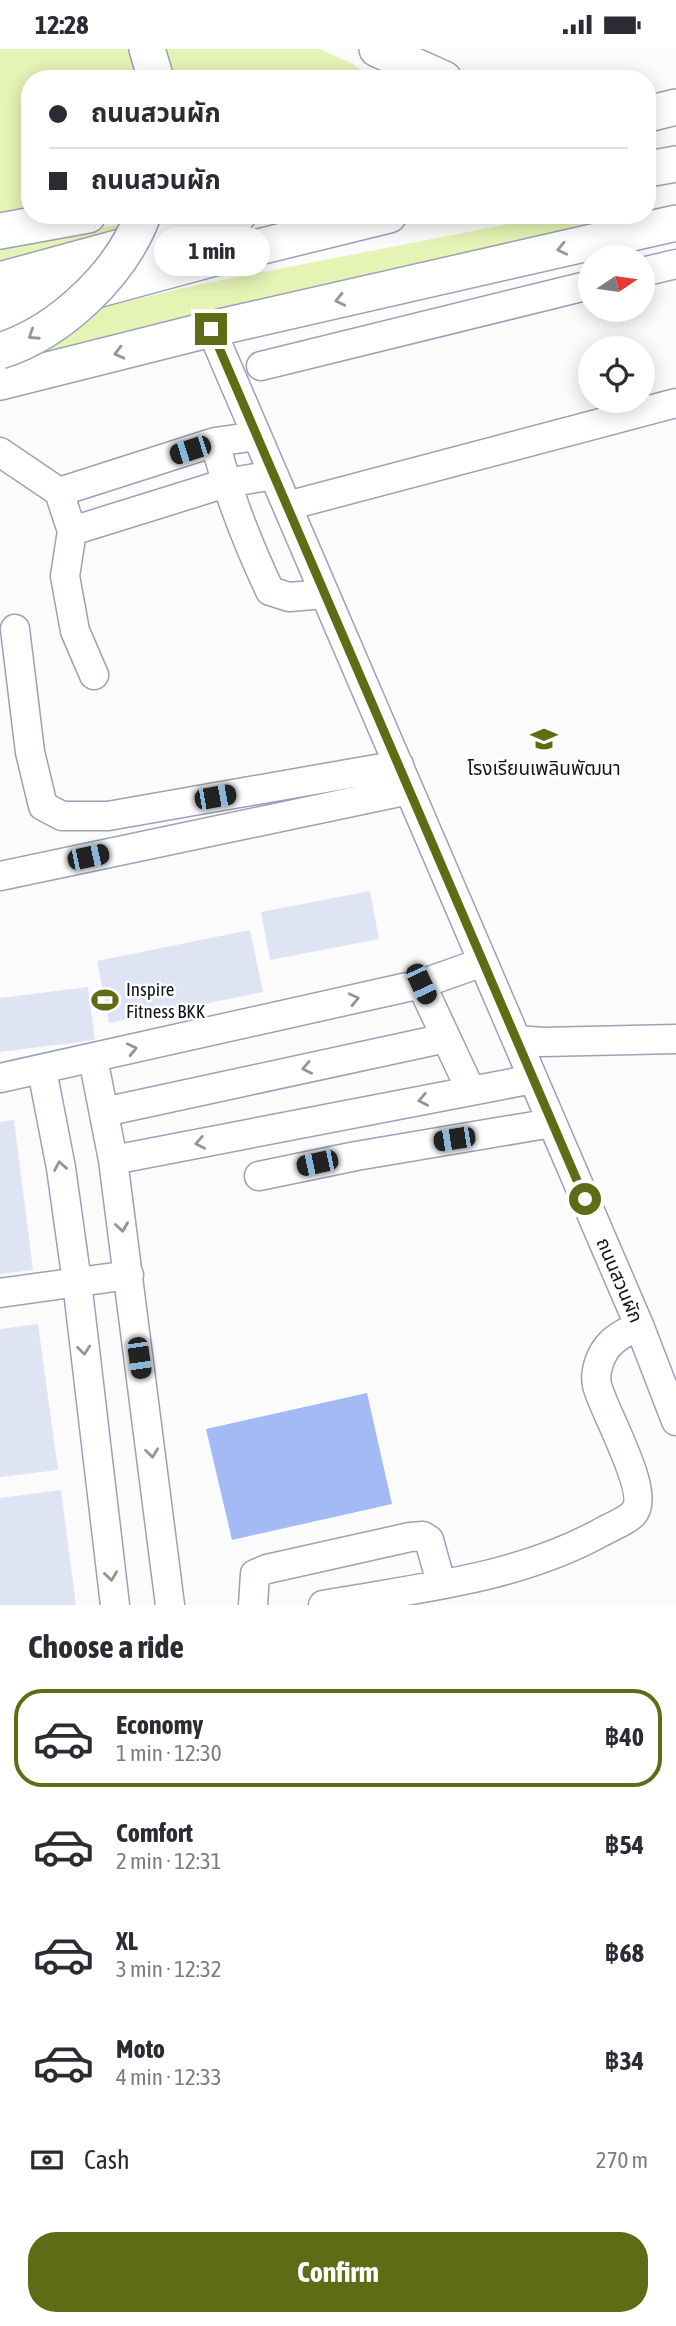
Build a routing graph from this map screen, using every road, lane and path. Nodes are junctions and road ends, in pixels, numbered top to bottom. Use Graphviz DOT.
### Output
graph roads {
  1 [pos="147,49"];
  2 [pos="377,49"];
  3 [pos="153,70"];
  4 [pos="424,70"];
  5 [pos="676,107"];
  6 [pos="656,112"];
  7 [pos="676,164"];
  8 [pos="656,168"];
  9 [pos="676,223"];
  10 [pos="38,224"];
  11 [pos="138,224"];
  12 [pos="206,224"];
  13 [pos="352,224"];
  14 [pos="0,231"];
  15 [pos="676,264"];
  16 [pos="655,269"];
  17 [pos="0,280"];
  18 [pos="578,288"];
  19 [pos="0,316"];
  20 [pos="211,329"];
  21 [pos="0,351"];
  22 [pos="261,366"];
  23 [pos="0,382"];
  24 [pos="676,403"];
  25 [pos="257,436"];
  26 [pos="215,442"];
  27 [pos="0,452"];
  28 [pos="274,475"];
  29 [pos="226,483"];
  30 [pos="59,492"];
  31 [pos="287,506"];
  32 [pos="72,531"];
  33 [pos="325,594"];
  34 [pos="15,629"];
  35 [pos="94,675"];
  36 [pos="404,777"];
  37 [pos="0,876"];
  38 [pos="483,962"];
  39 [pos="421,984"];
  40 [pos="446,1038"];
  41 [pos="676,1039"];
  42 [pos="517,1040"];
  43 [pos="93,1058"];
  44 [pos="42,1070"];
  45 [pos="0,1079"];
  46 [pos="533,1079"];
  47 [pos="471,1091"];
  48 [pos="104,1112"];
  49 [pos="552,1123"];
  50 [pos="113,1160"];
  51 [pos="259,1176"];
  52 [pos="128,1275"];
  53 [pos="77,1282"];
  54 [pos="0,1293"];
  55 [pos="639,1325"];
  56 [pos="676,1422"];
  57 [pos="441,1583"];
  58 [pos="115,1605"];
  59 [pos="170,1605"];
  60 [pos="253,1605"];
  61 [pos="323,1605"];
  1 -- 3 [label="main road"];
  2 -- 4 [label="main road"];
  5 -- 6 [label="main road"];
  7 -- 8 [label="main road"];
  9 -- 20 [label="main road, one-way"];
  10 -- 14 [label="main road"];
  11 -- 21 [label="main road, one-way, bridge"];
  12 -- 17 [label="main road"];
  13 -- 19 [label="main road"];
  15 -- 16 [label="street"];
  18 -- 22 [label="street"];
  20 -- 23 [label="main road, one-way"];
  20 -- 25 [label="street, ถนนสวนผัก"];
  24 -- 31 [label="street"];
  25 -- 26 [label="street"];
  25 -- 28 [label="street, ถนนสวนผัก"];
  26 -- 29 [label="street"];
  26 -- 30 [label="street"];
  27 -- 30 [label="street"];
  28 -- 29 [label="street"];
  28 -- 31 [label="street, ถนนสวนผัก"];
  29 -- 32 [label="street"];
  29 -- 33 [label="street"];
  30 -- 32 [label="street"];
  31 -- 33 [label="street, ถนนสวนผัก"];
  32 -- 35 [label="street"];
  33 -- 36 [label="street, ถนนสวนผัก"];
  34 -- 36 [label="street"];
  36 -- 37 [label="street"];
  36 -- 38 [label="street, ถนนสวนผัก"];
  38 -- 39 [label="street"];
  38 -- 42 [label="street, ถนนสวนผัก"];
  39 -- 40 [label="street"];
  43 -- 39 [label="street, one-way"];
  40 -- 47 [label="street"];
  40 -- 48 [label="street, one-way"];
  41 -- 42 [label="street"];
  42 -- 46 [label="street, ถนนสวนผัก"];
  43 -- 44 [label="street"];
  43 -- 48 [label="street"];
  44 -- 45 [label="street"];
  53 -- 44 [label="street, one-way"];
  46 -- 47 [label="street"];
  46 -- 49 [label="street, ถนนสวนผัก"];
  47 -- 50 [label="street, one-way"];
  48 -- 50 [label="street"];
  49 -- 51 [label="street"];
  49 -- 55 [label="street, ถนนสวนผัก"];
  50 -- 52 [label="street, one-way"];
  52 -- 53 [label="street"];
  52 -- 59 [label="street, one-way"];
  53 -- 54 [label="street"];
  53 -- 58 [label="street, one-way"];
  55 -- 56 [label="street, ถนนสวนผัก"];
  55 -- 57 [label="street"];
  57 -- 60 [label="street"];
  57 -- 61 [label="street"];
}
